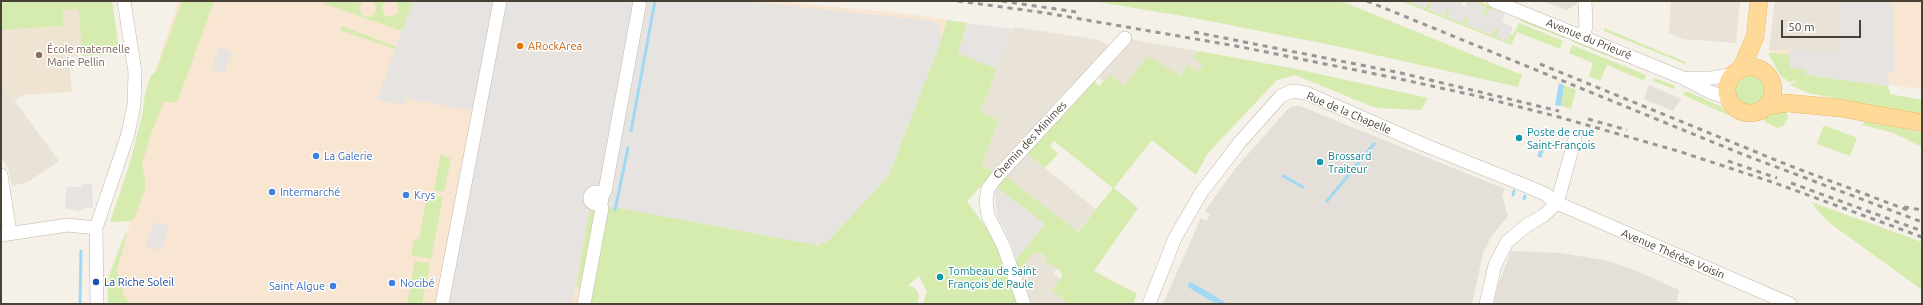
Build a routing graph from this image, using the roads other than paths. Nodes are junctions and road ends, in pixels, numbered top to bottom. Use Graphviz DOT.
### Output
graph roads {
  1 [pos="124,1"];
  2 [pos="500,1"];
  3 [pos="640,1"];
  4 [pos="1494,1"];
  5 [pos="1586,1"];
  6 [pos="1759,1"];
  7 [pos="1582,37"];
  8 [pos="1755,37"];
  9 [pos="1125,38"];
  10 [pos="1738,72"];
  11 [pos="1767,76"];
  12 [pos="1683,78"];
  13 [pos="1728,98"];
  14 [pos="1766,106"];
  15 [pos="1840,108"];
  16 [pos="1922,123"];
  17 [pos="1575,139"];
  18 [pos="1,175"];
  19 [pos="1556,203"];
  20 [pos="96,228"];
  21 [pos="6,234"];
  22 [pos="97,304"];
  23 [pos="442,304"];
  24 [pos="584,304"];
  25 [pos="1024,304"];
  26 [pos="1149,304"];
  27 [pos="1486,304"];
  28 [pos="1790,304"];
  1 -- 20 [label="street"];
  2 -- 23 [label="street"];
  3 -- 24 [label="street"];
  4 -- 7 [label="street, Avenue du Prieuré"];
  5 -- 7 [label="street"];
  6 -- 8 [label="main road"];
  7 -- 12 [label="street, Avenue du Prieuré"];
  8 -- 10 [label="main road"];
  8 -- 11 [label="main road"];
  9 -- 25 [label="street, Chemin des Minimes"];
  10 -- 11 [label="main road"];
  10 -- 12 [label="street, Avenue du Prieuré"];
  10 -- 13 [label="main road"];
  11 -- 14 [label="main road"];
  11 -- 15 [label="main road"];
  12 -- 13 [label="street, Avenue du Prieuré"];
  13 -- 14 [label="main road"];
  14 -- 15 [label="main road"];
  15 -- 16 [label="main road"];
  17 -- 19 [label="street"];
  18 -- 21 [label="street"];
  19 -- 26 [label="street, Rue de la Chapelle"];
  19 -- 27 [label="street"];
  19 -- 28 [label="street, Avenue Thérèse Voisin"];
  20 -- 21 [label="street"];
  20 -- 22 [label="street"];
}
